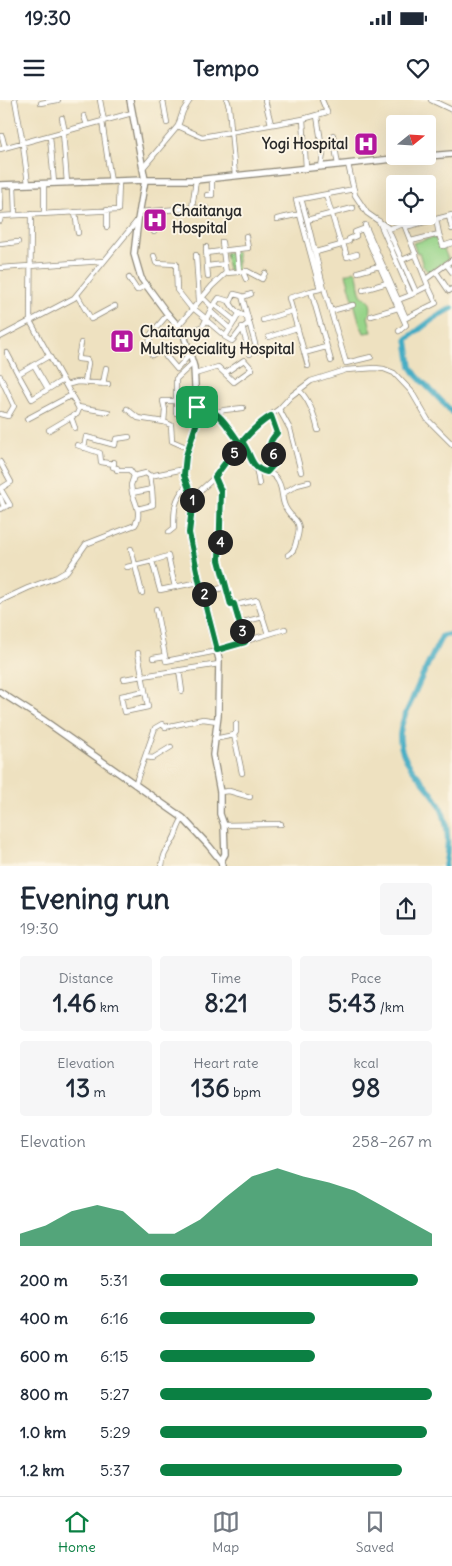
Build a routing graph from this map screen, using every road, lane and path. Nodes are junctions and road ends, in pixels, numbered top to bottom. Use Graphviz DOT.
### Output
graph roads {
  1 [pos="15,100"];
  2 [pos="58,100"];
  3 [pos="100,100"];
  4 [pos="130,100"];
  5 [pos="163,100"];
  6 [pos="190,100"];
  7 [pos="227,100"];
  8 [pos="264,100"];
  9 [pos="322,100"];
  10 [pos="432,100"];
  11 [pos="41,103"];
  12 [pos="452,110"];
  13 [pos="132,113"];
  14 [pos="84,116"];
  15 [pos="317,116"];
  16 [pos="62,118"];
  17 [pos="302,119"];
  18 [pos="103,121"];
  19 [pos="167,123"];
  20 [pos="272,124"];
  21 [pos="86,126"];
  22 [pos="178,126"];
  23 [pos="232,131"];
  24 [pos="64,132"];
  25 [pos="333,135"];
  26 [pos="2,136"];
  27 [pos="50,136"];
  28 [pos="23,144"];
  29 [pos="2,148"];
  30 [pos="452,154"];
  31 [pos="436,155"];
  32 [pos="386,160"];
  33 [pos="348,164"];
  34 [pos="338,165"];
  35 [pos="321,166"];
  36 [pos="306,168"];
  37 [pos="142,169"];
  38 [pos="235,176"];
  39 [pos="212,178"];
  40 [pos="145,180"];
  41 [pos="196,180"];
  42 [pos="119,181"];
  43 [pos="111,182"];
  44 [pos="54,183"];
  45 [pos="67,183"];
  46 [pos="14,184"];
  47 [pos="28,184"];
  48 [pos="44,184"];
  49 [pos="0,185"];
  50 [pos="354,189"];
  51 [pos="208,195"];
  52 [pos="326,195"];
  53 [pos="302,202"];
  54 [pos="1,208"];
  55 [pos="192,208"];
  56 [pos="206,208"];
  57 [pos="354,208"];
  58 [pos="107,210"];
  59 [pos="76,212"];
  60 [pos="139,212"];
  61 [pos="148,212"];
  62 [pos="31,214"];
  63 [pos="44,214"];
  64 [pos="300,214"];
  65 [pos="331,214"];
  66 [pos="14,215"];
  67 [pos="450,216"];
  68 [pos="277,219"];
  69 [pos="436,219"];
  70 [pos="138,220"];
  71 [pos="307,220"];
  72 [pos="378,220"];
  73 [pos="0,222"];
  74 [pos="365,225"];
  75 [pos="413,225"];
  76 [pos="107,226"];
  77 [pos="343,227"];
  78 [pos="405,227"];
  79 [pos="336,229"];
  80 [pos="388,229"];
  81 [pos="452,229"];
  82 [pos="154,232"];
  83 [pos="78,233"];
  84 [pos="439,234"];
  85 [pos="246,236"];
  86 [pos="411,241"];
  87 [pos="18,242"];
  88 [pos="222,242"];
  89 [pos="0,244"];
  90 [pos="342,244"];
  91 [pos="452,244"];
  92 [pos="206,247"];
  93 [pos="237,249"];
  94 [pos="223,251"];
  95 [pos="316,252"];
  96 [pos="206,253"];
  97 [pos="357,254"];
  98 [pos="416,254"];
  99 [pos="196,255"];
  100 [pos="154,256"];
  101 [pos="402,260"];
  102 [pos="452,260"];
  103 [pos="104,261"];
  104 [pos="225,264"];
  105 [pos="446,264"];
  106 [pos="31,266"];
  107 [pos="207,266"];
  108 [pos="379,266"];
  109 [pos="0,268"];
  110 [pos="241,272"];
  111 [pos="358,272"];
  112 [pos="436,272"];
  113 [pos="452,272"];
  114 [pos="226,273"];
  115 [pos="265,273"];
  116 [pos="208,277"];
  117 [pos="129,278"];
  118 [pos="246,279"];
  119 [pos="426,280"];
  120 [pos="387,283"];
  121 [pos="146,285"];
  122 [pos="428,286"];
  123 [pos="452,289"];
  124 [pos="363,290"];
  125 [pos="311,291"];
  126 [pos="416,292"];
  127 [pos="251,294"];
  128 [pos="77,295"];
  129 [pos="411,295"];
  130 [pos="243,297"];
  131 [pos="201,299"];
  132 [pos="398,300"];
  133 [pos="230,303"];
  134 [pos="353,305"];
  135 [pos="115,306"];
  136 [pos="193,308"];
  137 [pos="212,308"];
  138 [pos="398,308"];
  139 [pos="292,311"];
  140 [pos="331,311"];
  141 [pos="168,314"];
  142 [pos="239,314"];
  143 [pos="371,316"];
  144 [pos="205,318"];
  145 [pos="263,320"];
  146 [pos="30,321"];
  147 [pos="235,321"];
  148 [pos="178,326"];
  149 [pos="242,327"];
  150 [pos="297,328"];
  151 [pos="230,329"];
  152 [pos="399,331"];
  153 [pos="184,335"];
  154 [pos="225,336"];
  155 [pos="0,337"];
  156 [pos="268,338"];
  157 [pos="82,343"];
  158 [pos="326,346"];
  159 [pos="148,349"];
  160 [pos="257,351"];
  161 [pos="7,353"];
  162 [pos="304,353"];
  163 [pos="250,354"];
  164 [pos="152,355"];
  165 [pos="189,355"];
  166 [pos="49,356"];
  167 [pos="166,357"];
  168 [pos="370,357"];
  169 [pos="330,361"];
  170 [pos="193,363"];
  171 [pos="34,364"];
  172 [pos="308,366"];
  173 [pos="106,368"];
  174 [pos="225,373"];
  175 [pos="18,374"];
  176 [pos="195,374"];
  177 [pos="0,376"];
  178 [pos="85,382"];
  179 [pos="64,383"];
  180 [pos="48,389"];
  181 [pos="300,391"];
  182 [pos="72,395"];
  183 [pos="175,401"];
  184 [pos="78,406"];
  185 [pos="197,407"];
  186 [pos="243,408"];
  187 [pos="128,409"];
  188 [pos="279,410"];
  189 [pos="108,412"];
  190 [pos="176,413"];
  191 [pos="214,413"];
  192 [pos="0,414"];
  193 [pos="271,416"];
  194 [pos="71,417"];
  195 [pos="27,419"];
  196 [pos="164,422"];
  197 [pos="75,428"];
  198 [pos="49,430"];
  199 [pos="318,430"];
  200 [pos="129,437"];
  201 [pos="242,444"];
  202 [pos="452,444"];
  203 [pos="77,445"];
  204 [pos="84,448"];
  205 [pos="188,448"];
  206 [pos="0,462"];
  207 [pos="2,468"];
  208 [pos="184,469"];
  209 [pos="264,471"];
  210 [pos="301,472"];
  211 [pos="134,476"];
  212 [pos="150,476"];
  213 [pos="215,477"];
  214 [pos="309,482"];
  215 [pos="259,484"];
  216 [pos="187,485"];
  217 [pos="0,489"];
  218 [pos="152,489"];
  219 [pos="132,493"];
  220 [pos="282,494"];
  221 [pos="0,497"];
  222 [pos="192,498"];
  223 [pos="2,508"];
  224 [pos="138,509"];
  225 [pos="169,532"];
  226 [pos="131,549"];
  227 [pos="288,555"];
  228 [pos="152,561"];
  229 [pos="135,564"];
  230 [pos="127,567"];
  231 [pos="199,582"];
  232 [pos="226,586"];
  233 [pos="175,587"];
  234 [pos="142,593"];
  235 [pos="203,593"];
  236 [pos="0,601"];
  237 [pos="240,604"];
  238 [pos="156,610"];
  239 [pos="263,617"];
  240 [pos="239,623"];
  241 [pos="285,629"];
  242 [pos="268,634"];
  243 [pos="245,642"];
  244 [pos="217,650"];
  245 [pos="138,653"];
  246 [pos="165,656"];
  247 [pos="153,658"];
  248 [pos="219,664"];
  249 [pos="179,670"];
  250 [pos="142,676"];
  251 [pos="124,679"];
  252 [pos="145,691"];
  253 [pos="182,691"];
  254 [pos="0,692"];
  255 [pos="217,721"];
  256 [pos="236,724"];
  257 [pos="234,735"];
  258 [pos="214,739"];
  259 [pos="171,747"];
  260 [pos="145,757"];
  261 [pos="242,773"];
  262 [pos="135,785"];
  263 [pos="220,792"];
  264 [pos="250,796"];
  265 [pos="183,818"];
  266 [pos="281,824"];
  267 [pos="224,825"];
  268 [pos="221,864"];
  269 [pos="162,866"];
  1 -- 28 [label="street"];
  2 -- 11 [label="street"];
  3 -- 18 [label="street"];
  4 -- 13 [label="main road"];
  5 -- 19 [label="street"];
  6 -- 22 [label="street"];
  7 -- 23 [label="street"];
  8 -- 20 [label="street"];
  9 -- 15 [label="street"];
  10 -- 12 [label="street"];
  13 -- 18 [label="street"];
  13 -- 37 [label="main road"];
  14 -- 21 [label="street"];
  15 -- 17 [label="street"];
  15 -- 35 [label="street"];
  16 -- 24 [label="street"];
  17 -- 20 [label="street"];
  17 -- 36 [label="street"];
  18 -- 21 [label="street"];
  18 -- 43 [label="street"];
  20 -- 23 [label="street"];
  21 -- 24 [label="street"];
  22 -- 23 [label="street"];
  22 -- 37 [label="street"];
  23 -- 38 [label="street"];
  24 -- 27 [label="street"];
  24 -- 45 [label="street"];
  25 -- 34 [label="street"];
  26 -- 29 [label="street"];
  27 -- 28 [label="street"];
  27 -- 44 [label="street"];
  28 -- 29 [label="street"];
  28 -- 47 [label="street"];
  30 -- 31 [label="main road"];
  32 -- 33 [label="main road"];
  33 -- 34 [label="main road"];
  33 -- 50 [label="street"];
  34 -- 35 [label="main road"];
  35 -- 36 [label="main road"];
  36 -- 38 [label="main road"];
  37 -- 40 [label="main road"];
  38 -- 39 [label="main road"];
  39 -- 41 [label="main road"];
  39 -- 51 [label="street"];
  40 -- 41 [label="main road"];
  40 -- 42 [label="main road"];
  40 -- 60 [label="main road"];
  41 -- 55 [label="street"];
  42 -- 43 [label="main road"];
  42 -- 58 [label="street"];
  43 -- 45 [label="main road"];
  44 -- 45 [label="main road"];
  44 -- 48 [label="main road"];
  46 -- 47 [label="main road"];
  46 -- 49 [label="main road"];
  46 -- 66 [label="street"];
  47 -- 48 [label="main road"];
  48 -- 63 [label="street"];
  49 -- 54 [label="street"];
  50 -- 52 [label="street"];
  50 -- 72 [label="street"];
  52 -- 64 [label="street"];
  52 -- 65 [label="street"];
  53 -- 71 [label="street"];
  55 -- 56 [label="street"];
  55 -- 61 [label="street"];
  57 -- 65 [label="street"];
  58 -- 59 [label="street"];
  58 -- 76 [label="street"];
  59 -- 63 [label="street"];
  59 -- 83 [label="street"];
  60 -- 61 [label="street"];
  60 -- 70 [label="main road"];
  61 -- 82 [label="street"];
  62 -- 63 [label="street"];
  62 -- 66 [label="street"];
  62 -- 106 [label="street"];
  64 -- 68 [label="street"];
  64 -- 125 [label="street"];
  65 -- 71 [label="street"];
  65 -- 79 [label="street"];
  66 -- 73 [label="street"];
  67 -- 69 [label="street"];
  67 -- 81 [label="street"];
  69 -- 84 [label="street"];
  70 -- 103 [label="street"];
  70 -- 121 [label="main road"];
  71 -- 95 [label="street"];
  72 -- 80 [label="street"];
  72 -- 129 [label="street"];
  74 -- 132 [label="street"];
  75 -- 78 [label="street"];
  77 -- 79 [label="street"];
  78 -- 80 [label="street"];
  78 -- 86 [label="street"];
  79 -- 90 [label="street"];
  80 -- 101 [label="street"];
  84 -- 86 [label="street"];
  84 -- 91 [label="street"];
  85 -- 93 [label="street"];
  86 -- 98 [label="street"];
  87 -- 89 [label="street"];
  88 -- 94 [label="street"];
  90 -- 95 [label="street"];
  90 -- 97 [label="street"];
  90 -- 108 [label="street"];
  92 -- 96 [label="street"];
  93 -- 94 [label="street"];
  93 -- 110 [label="street"];
  94 -- 96 [label="street"];
  94 -- 104 [label="street"];
  95 -- 140 [label="street"];
  96 -- 107 [label="street"];
  98 -- 101 [label="street"];
  98 -- 119 [label="street"];
  99 -- 131 [label="street"];
  100 -- 136 [label="street"];
  101 -- 126 [label="street"];
  102 -- 105 [label="street"];
  103 -- 106 [label="street"];
  103 -- 128 [label="street"];
  104 -- 107 [label="street"];
  104 -- 114 [label="street"];
  105 -- 112 [label="street"];
  105 -- 113 [label="street"];
  106 -- 109 [label="street"];
  106 -- 146 [label="street"];
  107 -- 116 [label="street"];
  108 -- 111 [label="street"];
  108 -- 120 [label="street"];
  110 -- 114 [label="street"];
  110 -- 115 [label="street"];
  110 -- 118 [label="street"];
  112 -- 119 [label="street"];
  112 -- 123 [label="street"];
  114 -- 131 [label="street"];
  117 -- 121 [label="street"];
  119 -- 122 [label="street"];
  120 -- 124 [label="street"];
  120 -- 138 [label="street"];
  121 -- 141 [label="main road"];
  122 -- 126 [label="street"];
  122 -- 132 [label="street"];
  125 -- 139 [label="street"];
  125 -- 158 [label="street"];
  126 -- 129 [label="street"];
  127 -- 130 [label="street"];
  128 -- 135 [label="street"];
  128 -- 146 [label="street"];
  129 -- 132 [label="street"];
  130 -- 133 [label="street"];
  130 -- 160 [label="street"];
  131 -- 136 [label="street"];
  131 -- 137 [label="street"];
  133 -- 137 [label="street"];
  133 -- 142 [label="street"];
  134 -- 140 [label="street"];
  136 -- 144 [label="street"];
  136 -- 148 [label="street"];
  137 -- 144 [label="street"];
  137 -- 147 [label="street"];
  137 -- 151 [label="street"];
  138 -- 143 [label="street"];
  138 -- 152 [label="street"];
  139 -- 145 [label="street"];
  139 -- 150 [label="street"];
  140 -- 168 [label="street"];
  141 -- 148 [label="main road"];
  141 -- 159 [label="street"];
  142 -- 147 [label="street"];
  142 -- 149 [label="street"];
  144 -- 153 [label="street"];
  144 -- 154 [label="street"];
  146 -- 155 [label="street"];
  146 -- 166 [label="street"];
  147 -- 151 [label="street"];
  148 -- 153 [label="main road"];
  149 -- 154 [label="street"];
  149 -- 163 [label="street"];
  150 -- 156 [label="street"];
  150 -- 162 [label="street"];
  151 -- 154 [label="street"];
  153 -- 165 [label="main road"];
  157 -- 178 [label="street"];
  158 -- 162 [label="street"];
  158 -- 169 [label="street"];
  161 -- 175 [label="street"];
  162 -- 172 [label="street"];
  164 -- 167 [label="street"];
  165 -- 167 [label="street"];
  165 -- 167 [label="street"];
  165 -- 170 [label="main road"];
  166 -- 171 [label="street"];
  166 -- 179 [label="street"];
  170 -- 176 [label="main road"];
  170 -- 183 [label="street"];
  171 -- 175 [label="street"];
  171 -- 180 [label="street"];
  173 -- 178 [label="street"];
  174 -- 174 [label="street"];
  174 -- 176 [label="street"];
  175 -- 180 [label="street"];
  176 -- 185 [label="main road"];
  177 -- 192 [label="street"];
  178 -- 179 [label="street"];
  179 -- 180 [label="street"];
  179 -- 182 [label="street"];
  181 -- 188 [label="street"];
  181 -- 199 [label="street"];
  181 -- 202 [label="street"];
  182 -- 184 [label="street"];
  182 -- 195 [label="street"];
  183 -- 190 [label="street"];
  183 -- 196 [label="street"];
  184 -- 189 [label="street"];
  184 -- 194 [label="street"];
  185 -- 191 [label="street"];
  185 -- 205 [label="main road"];
  186 -- 191 [label="street"];
  187 -- 196 [label="street"];
  188 -- 193 [label="street"];
  188 -- 210 [label="street"];
  191 -- 201 [label="street"];
  193 -- 201 [label="street"];
  193 -- 209 [label="street"];
  194 -- 197 [label="street"];
  194 -- 198 [label="street"];
  196 -- 205 [label="street"];
  200 -- 204 [label="street"];
  201 -- 209 [label="street"];
  201 -- 213 [label="street"];
  203 -- 204 [label="street"];
  204 -- 211 [label="street"];
  205 -- 208 [label="main road"];
  206 -- 207 [label="street"];
  207 -- 217 [label="street"];
  208 -- 212 [label="street"];
  208 -- 216 [label="main road"];
  209 -- 215 [label="street"];
  209 -- 220 [label="street"];
  211 -- 212 [label="street"];
  211 -- 219 [label="street"];
  212 -- 218 [label="street"];
  213 -- 222 [label="street"];
  213 -- 232 [label="street"];
  214 -- 220 [label="street"];
  216 -- 222 [label="main road"];
  216 -- 225 [label="street"];
  217 -- 223 [label="street"];
  218 -- 219 [label="street"];
  218 -- 224 [label="street"];
  219 -- 224 [label="street"];
  220 -- 227 [label="street"];
  221 -- 223 [label="street"];
  222 -- 231 [label="main road"];
  224 -- 236 [label="street"];
  226 -- 229 [label="street"];
  228 -- 229 [label="street"];
  228 -- 233 [label="street"];
  228 -- 233 [label="street"];
  229 -- 230 [label="street"];
  229 -- 234 [label="street"];
  231 -- 233 [label="street"];
  231 -- 235 [label="main road"];
  232 -- 235 [label="street"];
  232 -- 240 [label="street"];
  235 -- 244 [label="main road"];
  237 -- 239 [label="street"];
  238 -- 246 [label="street"];
  239 -- 240 [label="street"];
  239 -- 242 [label="street"];
  240 -- 243 [label="street"];
  241 -- 242 [label="street"];
  242 -- 243 [label="street"];
  243 -- 244 [label="street"];
  244 -- 246 [label="street"];
  244 -- 248 [label="main road"];
  245 -- 250 [label="street"];
  246 -- 247 [label="street"];
  248 -- 249 [label="street"];
  248 -- 255 [label="main road"];
  249 -- 250 [label="street"];
  249 -- 253 [label="street"];
  250 -- 251 [label="street"];
  250 -- 252 [label="street"];
  252 -- 252 [label="street"];
  254 -- 262 [label="main road"];
  255 -- 258 [label="main road"];
  255 -- 260 [label="street"];
  256 -- 257 [label="street"];
  257 -- 258 [label="street"];
  257 -- 261 [label="street"];
  258 -- 263 [label="main road"];
  259 -- 260 [label="street"];
  260 -- 262 [label="street"];
  262 -- 265 [label="main road"];
  263 -- 264 [label="street"];
  263 -- 267 [label="main road"];
  265 -- 268 [label="main road"];
  265 -- 269 [label="street"];
  266 -- 267 [label="street"];
  267 -- 268 [label="main road"];
}
